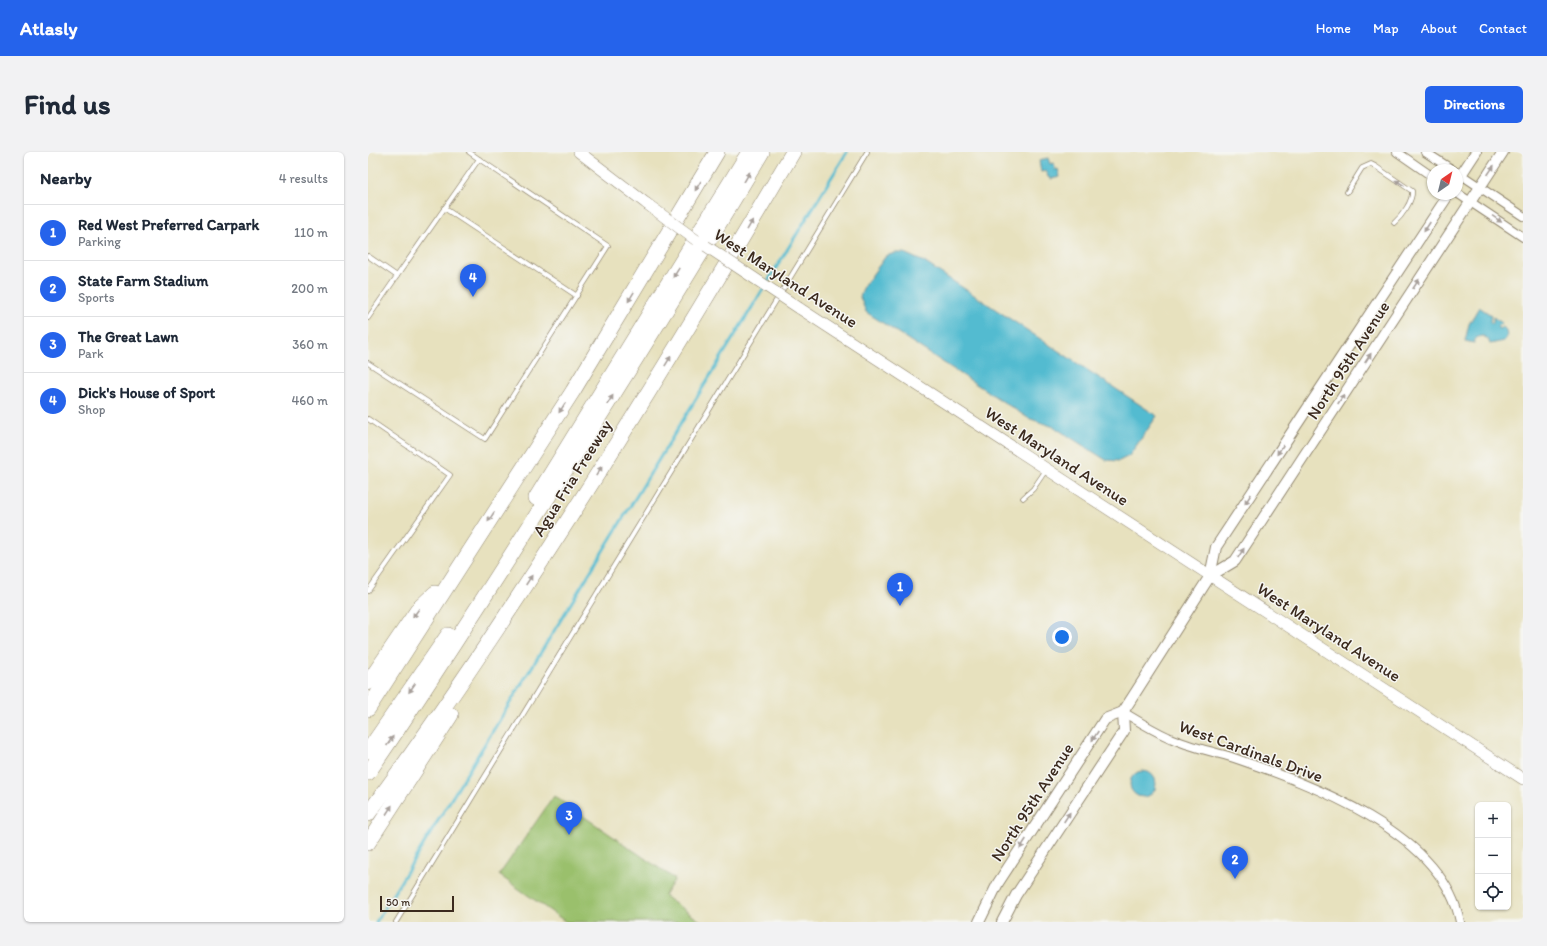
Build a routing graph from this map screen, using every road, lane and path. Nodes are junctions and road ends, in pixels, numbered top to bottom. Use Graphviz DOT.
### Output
graph roads {
  1 [pos="469,152"];
  2 [pos="578,152"];
  3 [pos="717,152"];
  4 [pos="749,152"];
  5 [pos="762,152"];
  6 [pos="793,152"];
  7 [pos="867,152"];
  8 [pos="1397,152"];
  9 [pos="1425,152"];
  10 [pos="1476,152"];
  11 [pos="1503,152"];
  12 [pos="479,159"];
  13 [pos="1442,164"];
  14 [pos="1463,168"];
  15 [pos="1427,172"];
  16 [pos="1463,178"];
  17 [pos="1479,187"];
  18 [pos="1346,192"];
  19 [pos="1463,197"];
  20 [pos="1445,200"];
  21 [pos="1470,202"];
  22 [pos="444,208"];
  23 [pos="1523,216"];
  24 [pos="1394,223"];
  25 [pos="1523,237"];
  26 [pos="701,243"];
  27 [pos="368,256"];
  28 [pos="397,276"];
  29 [pos="577,296"];
  30 [pos="368,318"];
  31 [pos="368,363"];
  32 [pos="617,378"];
  33 [pos="368,419"];
  34 [pos="1046,469"];
  35 [pos="1023,498"];
  36 [pos="453,575"];
  37 [pos="1210,576"];
  38 [pos="368,591"];
  39 [pos="508,613"];
  40 [pos="368,683"];
  41 [pos="368,709"];
  42 [pos="1123,712"];
  43 [pos="368,751"];
  44 [pos="368,773"];
  45 [pos="1523,779"];
  46 [pos="368,814"];
  47 [pos="368,843"];
  48 [pos="396,922"];
  49 [pos="979,922"];
  50 [pos="1002,922"];
  51 [pos="1460,922"];
  1 -- 12 [label="lane"];
  2 -- 26 [label="main road, West Maryland Avenue, bridge"];
  3 -- 36 [label="highway, one-way"];
  4 -- 26 [label="highway"];
  26 -- 5 [label="highway, one-way"];
  39 -- 6 [label="highway, Agua Fria Freeway, one-way"];
  7 -- 48 [label="lane"];
  8 -- 15 [label="street"];
  9 -- 13 [label="street"];
  10 -- 14 [label="street"];
  17 -- 11 [label="street, North 95th Avenue, one-way"];
  12 -- 22 [label="lane"];
  12 -- 29 [label="lane"];
  16 -- 17 [label="street"];
  17 -- 21 [label="street, North 95th Avenue"];
  17 -- 23 [label="street"];
  24 -- 18 [label="lane, one-way"];
  19 -- 21 [label="street"];
  20 -- 37 [label="street, North 95th Avenue, one-way"];
  21 -- 25 [label="street, one-way"];
  37 -- 21 [label="street, North 95th Avenue, one-way"];
  22 -- 28 [label="lane"];
  22 -- 29 [label="lane"];
  26 -- 32 [label="highway"];
  26 -- 34 [label="main road, West Maryland Avenue, bridge"];
  27 -- 28 [label="lane"];
  28 -- 30 [label="lane"];
  29 -- 31 [label="lane"];
  32 -- 43 [label="highway, one-way"];
  44 -- 32 [label="highway, one-way"];
  33 -- 38 [label="lane"];
  34 -- 35 [label="lane"];
  34 -- 37 [label="main road, West Maryland Avenue"];
  36 -- 40 [label="highway, one-way"];
  36 -- 41 [label="highway"];
  37 -- 42 [label="street, North 95th Avenue"];
  37 -- 45 [label="main road, West Maryland Avenue"];
  39 -- 46 [label="highway, Agua Fria Freeway"];
  47 -- 39 [label="highway, one-way"];
  42 -- 49 [label="street, North 95th Avenue, one-way"];
  50 -- 42 [label="street, one-way"];
  42 -- 51 [label="street, West Cardinals Drive"];
}
